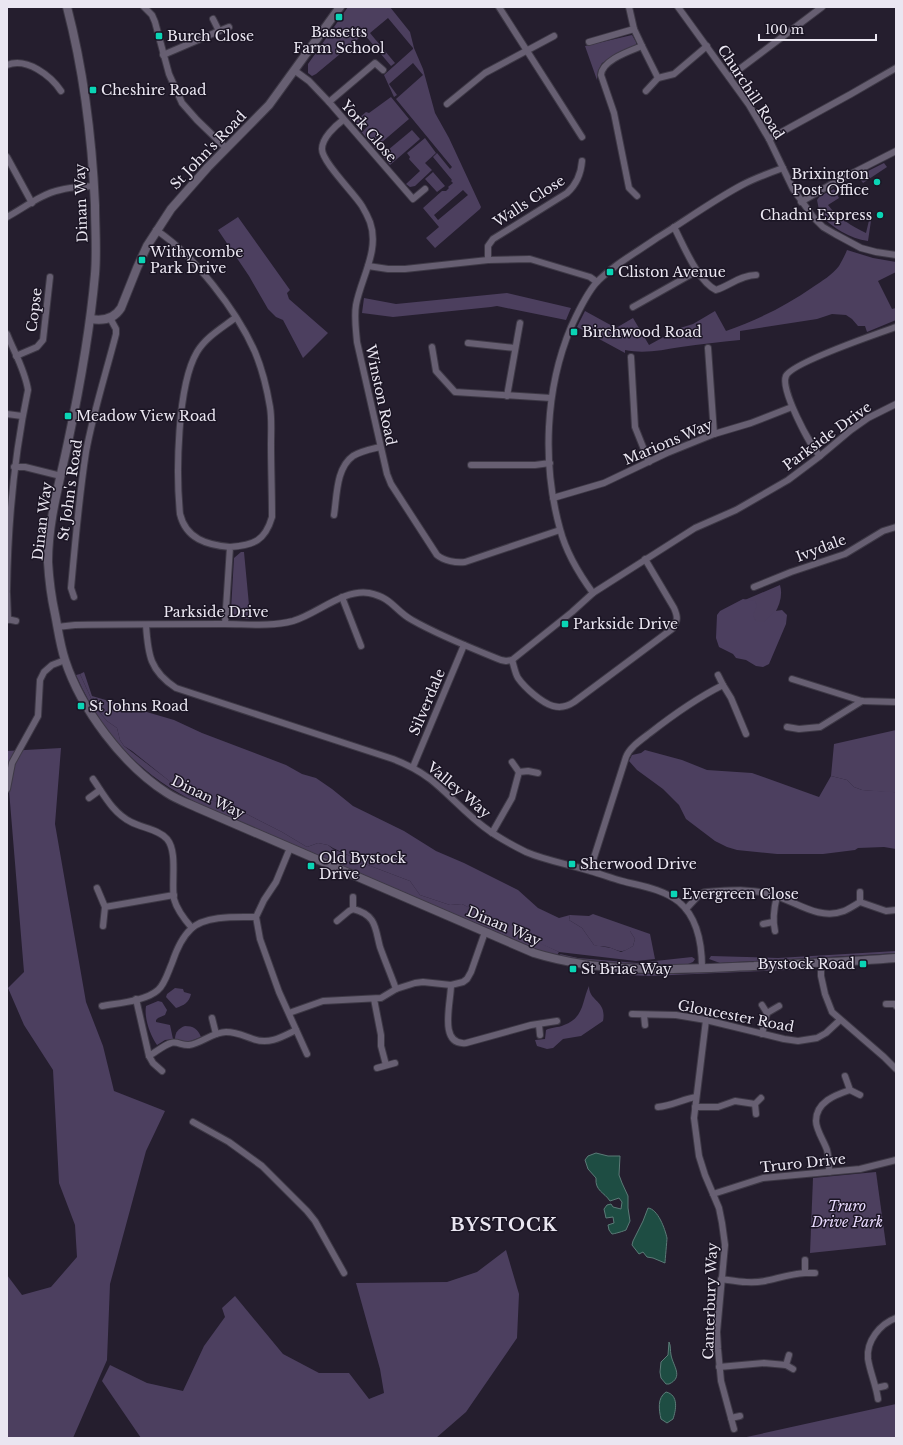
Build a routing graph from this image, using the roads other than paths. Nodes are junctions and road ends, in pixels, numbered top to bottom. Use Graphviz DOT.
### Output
graph roads {
  1 [pos="67,7"];
  2 [pos="144,7"];
  3 [pos="340,7"];
  4 [pos="499,7"];
  5 [pos="629,7"];
  6 [pos="678,7"];
  7 [pos="822,7"];
  8 [pos="213,19"];
  9 [pos="229,27"];
  10 [pos="634,30"];
  11 [pos="219,31"];
  12 [pos="554,36"];
  13 [pos="589,42"];
  14 [pos="642,46"];
  15 [pos="707,46"];
  16 [pos="526,50"];
  17 [pos="164,55"];
  18 [pos="7,65"];
  19 [pos="896,68"];
  20 [pos="294,70"];
  21 [pos="383,70"];
  22 [pos="729,77"];
  23 [pos="658,78"];
  24 [pos="646,90"];
  25 [pos="61,91"];
  26 [pos="328,102"];
  27 [pos="448,104"];
  28 [pos="343,120"];
  29 [pos="582,137"];
  30 [pos="769,139"];
  31 [pos="226,148"];
  32 [pos="896,151"];
  33 [pos="7,157"];
  34 [pos="582,161"];
  35 [pos="783,168"];
  36 [pos="94,186"];
  37 [pos="426,189"];
  38 [pos="637,196"];
  39 [pos="801,202"];
  40 [pos="32,203"];
  41 [pos="7,217"];
  42 [pos="674,227"];
  43 [pos="156,230"];
  44 [pos="896,255"];
  45 [pos="488,260"];
  46 [pos="368,266"];
  47 [pos="697,271"];
  48 [pos="756,275"];
  49 [pos="50,277"];
  50 [pos="597,282"];
  51 [pos="633,307"];
  52 [pos="110,318"];
  53 [pos="235,318"];
  54 [pos="90,319"];
  55 [pos="520,323"];
  56 [pos="896,327"];
  57 [pos="7,334"];
  58 [pos="468,343"];
  59 [pos="432,347"];
  60 [pos="515,348"];
  61 [pos="708,348"];
  62 [pos="16,356"];
  63 [pos="631,357"];
  64 [pos="507,396"];
  65 [pos="551,398"];
  66 [pos="896,404"];
  67 [pos="792,407"];
  68 [pos="7,414"];
  69 [pos="22,416"];
  70 [pos="714,434"];
  71 [pos="380,447"];
  72 [pos="820,456"];
  73 [pos="649,462"];
  74 [pos="550,463"];
  75 [pos="471,465"];
  76 [pos="14,467"];
  77 [pos="61,476"];
  78 [pos="553,498"];
  79 [pos="334,515"];
  80 [pos="896,528"];
  81 [pos="560,530"];
  82 [pos="8,538"];
  83 [pos="230,547"];
  84 [pos="645,559"];
  85 [pos="754,587"];
  86 [pos="7,590"];
  87 [pos="7,593"];
  88 [pos="593,593"];
  89 [pos="74,596"];
  90 [pos="342,598"];
  91 [pos="7,620"];
  92 [pos="16,621"];
  93 [pos="225,624"];
  94 [pos="146,625"];
  95 [pos="57,627"];
  96 [pos="464,645"];
  97 [pos="361,646"];
  98 [pos="65,660"];
  99 [pos="512,660"];
  100 [pos="718,675"];
  101 [pos="792,679"];
  102 [pos="723,685"];
  103 [pos="862,701"];
  104 [pos="896,702"];
  105 [pos="787,727"];
  106 [pos="746,734"];
  107 [pos="512,762"];
  108 [pos="413,767"];
  109 [pos="519,772"];
  110 [pos="538,773"];
  111 [pos="92,779"];
  112 [pos="7,789"];
  113 [pos="100,790"];
  114 [pos="88,798"];
  115 [pos="492,832"];
  116 [pos="290,848"];
  117 [pos="590,870"];
  118 [pos="97,888"];
  119 [pos="860,892"];
  120 [pos="174,894"];
  121 [pos="777,896"];
  122 [pos="353,897"];
  123 [pos="860,902"];
  124 [pos="105,907"];
  125 [pos="353,909"];
  126 [pos="686,909"];
  127 [pos="896,910"];
  128 [pos="256,917"];
  129 [pos="337,921"];
  130 [pos="773,922"];
  131 [pos="763,924"];
  132 [pos="103,926"];
  133 [pos="192,928"];
  134 [pos="775,931"];
  135 [pos="485,932"];
  136 [pos="896,958"];
  137 [pos="821,962"];
  138 [pos="702,968"];
  139 [pos="451,985"];
  140 [pos="396,989"];
  141 [pos="136,999"];
  142 [pos="374,999"];
  143 [pos="886,1004"];
  144 [pos="896,1004"];
  145 [pos="102,1006"];
  146 [pos="762,1006"];
  147 [pos="779,1006"];
  148 [pos="289,1013"];
  149 [pos="767,1013"];
  150 [pos="632,1014"];
  151 [pos="644,1015"];
  152 [pos="212,1018"];
  153 [pos="706,1020"];
  154 [pos="840,1020"];
  155 [pos="557,1021"];
  156 [pos="539,1025"];
  157 [pos="645,1025"];
  158 [pos="296,1030"];
  159 [pos="216,1034"];
  160 [pos="762,1034"];
  161 [pos="540,1035"];
  162 [pos="307,1054"];
  163 [pos="149,1056"];
  164 [pos="394,1063"];
  165 [pos="386,1065"];
  166 [pos="377,1068"];
  167 [pos="896,1070"];
  168 [pos="162,1071"];
  169 [pos="845,1076"];
  170 [pos="850,1090"];
  171 [pos="860,1095"];
  172 [pos="696,1097"];
  173 [pos="761,1098"];
  174 [pos="756,1104"];
  175 [pos="658,1107"];
  176 [pos="695,1107"];
  177 [pos="756,1114"];
  178 [pos="193,1122"];
  179 [pos="896,1160"];
  180 [pos="830,1172"];
  181 [pos="713,1194"];
  182 [pos="805,1260"];
  183 [pos="805,1272"];
  184 [pos="344,1273"];
  185 [pos="815,1273"];
  186 [pos="721,1280"];
  187 [pos="896,1318"];
  188 [pos="788,1355"];
  189 [pos="786,1365"];
  190 [pos="719,1367"];
  191 [pos="793,1369"];
  192 [pos="885,1386"];
  193 [pos="876,1388"];
  194 [pos="878,1398"];
  195 [pos="740,1416"];
  196 [pos="731,1418"];
  197 [pos="734,1429"];
  1 -- 36 [label="street, Dinan Way"];
  2 -- 17 [label="street"];
  3 -- 20 [label="street, St John's Road"];
  4 -- 16 [label="street"];
  5 -- 10 [label="street"];
  6 -- 15 [label="street, Churchill Road"];
  7 -- 22 [label="street"];
  8 -- 11 [label="street"];
  9 -- 11 [label="street"];
  10 -- 13 [label="street"];
  10 -- 14 [label="street"];
  11 -- 17 [label="street"];
  12 -- 16 [label="street"];
  14 -- 23 [label="street"];
  14 -- 38 [label="street"];
  15 -- 22 [label="street, Churchill Road"];
  15 -- 23 [label="street"];
  16 -- 27 [label="street"];
  16 -- 29 [label="street"];
  17 -- 31 [label="street"];
  18 -- 25 [label="street"];
  19 -- 30 [label="street"];
  20 -- 26 [label="street, York Close"];
  20 -- 31 [label="street, St John's Road"];
  21 -- 26 [label="street"];
  22 -- 30 [label="street, Churchill Road"];
  23 -- 24 [label="street"];
  26 -- 28 [label="street, York Close"];
  28 -- 37 [label="street, York Close"];
  28 -- 46 [label="street, Winston Road"];
  30 -- 35 [label="street, Churchill Road"];
  31 -- 43 [label="street, St John's Road"];
  32 -- 39 [label="street"];
  33 -- 40 [label="street"];
  34 -- 45 [label="street, Walls Close"];
  35 -- 39 [label="street, Churchill Road"];
  35 -- 42 [label="street"];
  36 -- 40 [label="street"];
  36 -- 54 [label="street, Dinan Way"];
  39 -- 44 [label="street, Churchill Road"];
  40 -- 41 [label="street"];
  42 -- 47 [label="street"];
  42 -- 50 [label="street"];
  43 -- 52 [label="street, St John's Road"];
  43 -- 53 [label="street"];
  45 -- 46 [label="street"];
  45 -- 50 [label="street"];
  46 -- 71 [label="street, Winston Road"];
  47 -- 48 [label="street"];
  47 -- 51 [label="street"];
  49 -- 62 [label="street, Copse"];
  50 -- 65 [label="street"];
  52 -- 54 [label="street"];
  52 -- 89 [label="street, St John's Road"];
  53 -- 83 [label="street"];
  53 -- 83 [label="street"];
  54 -- 77 [label="street, Dinan Way"];
  55 -- 60 [label="street"];
  56 -- 67 [label="street"];
  57 -- 62 [label="street"];
  58 -- 60 [label="street"];
  59 -- 64 [label="street"];
  60 -- 64 [label="street"];
  61 -- 70 [label="street"];
  62 -- 69 [label="street"];
  63 -- 73 [label="street"];
  64 -- 65 [label="street"];
  65 -- 74 [label="street"];
  66 -- 72 [label="street, Parkside Drive"];
  67 -- 70 [label="street, Marions Way"];
  67 -- 72 [label="street"];
  68 -- 69 [label="street"];
  69 -- 76 [label="street"];
  70 -- 73 [label="street, Marions Way"];
  71 -- 79 [label="street"];
  71 -- 81 [label="street, Winston Road"];
  72 -- 84 [label="street, Parkside Drive"];
  73 -- 78 [label="street, Marions Way"];
  74 -- 75 [label="street"];
  74 -- 78 [label="street"];
  76 -- 77 [label="street"];
  76 -- 82 [label="street"];
  77 -- 95 [label="street, Dinan Way"];
  78 -- 81 [label="street"];
  80 -- 85 [label="street, Ivydale"];
  81 -- 88 [label="street"];
  82 -- 86 [label="street"];
  83 -- 93 [label="street"];
  84 -- 88 [label="street, Parkside Drive"];
  84 -- 99 [label="street"];
  87 -- 91 [label="street"];
  88 -- 99 [label="street, Parkside Drive"];
  90 -- 93 [label="street, Parkside Drive"];
  90 -- 96 [label="street, Parkside Drive"];
  90 -- 97 [label="street"];
  91 -- 92 [label="street"];
  93 -- 94 [label="street, Parkside Drive"];
  94 -- 95 [label="street, Parkside Drive"];
  94 -- 108 [label="street, Valley Way"];
  95 -- 98 [label="street, Dinan Way"];
  96 -- 99 [label="street, Parkside Drive"];
  96 -- 108 [label="street, Silverdale"];
  98 -- 112 [label="street"];
  98 -- 116 [label="street, Dinan Way"];
  100 -- 102 [label="street"];
  101 -- 103 [label="street"];
  102 -- 106 [label="street"];
  102 -- 117 [label="street"];
  103 -- 104 [label="street"];
  103 -- 105 [label="street"];
  107 -- 109 [label="street"];
  108 -- 115 [label="street, Valley Way"];
  109 -- 110 [label="street"];
  109 -- 115 [label="street"];
  111 -- 113 [label="street"];
  113 -- 114 [label="street"];
  113 -- 120 [label="street"];
  115 -- 117 [label="street, Valley Way"];
  116 -- 128 [label="street"];
  116 -- 135 [label="street, Dinan Way"];
  117 -- 126 [label="street, Valley Way"];
  118 -- 124 [label="street"];
  119 -- 123 [label="street"];
  120 -- 124 [label="street"];
  120 -- 133 [label="street"];
  121 -- 123 [label="street"];
  121 -- 126 [label="street"];
  121 -- 130 [label="street"];
  122 -- 125 [label="street"];
  123 -- 127 [label="street"];
  124 -- 132 [label="street"];
  125 -- 129 [label="street"];
  125 -- 140 [label="street"];
  126 -- 138 [label="street, Valley Way"];
  128 -- 133 [label="street"];
  128 -- 148 [label="street"];
  130 -- 131 [label="street"];
  130 -- 134 [label="street"];
  133 -- 141 [label="street"];
  135 -- 138 [label="street, Dinan Way"];
  135 -- 139 [label="street"];
  136 -- 137 [label="street, Dinan Way"];
  137 -- 138 [label="street, Dinan Way"];
  137 -- 154 [label="street"];
  139 -- 140 [label="street"];
  139 -- 156 [label="street"];
  140 -- 142 [label="street"];
  141 -- 145 [label="street"];
  141 -- 163 [label="street"];
  142 -- 148 [label="street"];
  142 -- 165 [label="street"];
  143 -- 144 [label="street"];
  146 -- 149 [label="street"];
  147 -- 149 [label="street"];
  148 -- 158 [label="street"];
  149 -- 160 [label="street"];
  150 -- 151 [label="street, Gloucester Road"];
  151 -- 153 [label="street, Gloucester Road"];
  151 -- 157 [label="street"];
  152 -- 159 [label="street"];
  153 -- 160 [label="street, Gloucester Road"];
  153 -- 172 [label="street, Canterbury Way"];
  154 -- 160 [label="street, Gloucester Road"];
  154 -- 167 [label="street"];
  155 -- 156 [label="street"];
  156 -- 161 [label="street"];
  158 -- 159 [label="street"];
  158 -- 162 [label="street"];
  159 -- 163 [label="street"];
  163 -- 168 [label="street"];
  164 -- 165 [label="street"];
  165 -- 166 [label="street"];
  169 -- 170 [label="street"];
  170 -- 171 [label="street"];
  170 -- 180 [label="street"];
  172 -- 175 [label="street"];
  172 -- 176 [label="street, Canterbury Way"];
  173 -- 174 [label="street"];
  174 -- 176 [label="street"];
  174 -- 177 [label="street"];
  176 -- 181 [label="street, Canterbury Way"];
  178 -- 184 [label="street"];
  179 -- 180 [label="street, Truro Drive"];
  180 -- 181 [label="street, Truro Drive"];
  181 -- 186 [label="street, Canterbury Way"];
  182 -- 183 [label="street"];
  183 -- 185 [label="street"];
  183 -- 186 [label="street"];
  186 -- 190 [label="street, Canterbury Way"];
  187 -- 193 [label="street"];
  188 -- 189 [label="street"];
  189 -- 190 [label="street"];
  189 -- 191 [label="street"];
  190 -- 196 [label="street, Canterbury Way"];
  192 -- 193 [label="street"];
  193 -- 194 [label="street"];
  195 -- 196 [label="street"];
  196 -- 197 [label="street, Canterbury Way"];
}
